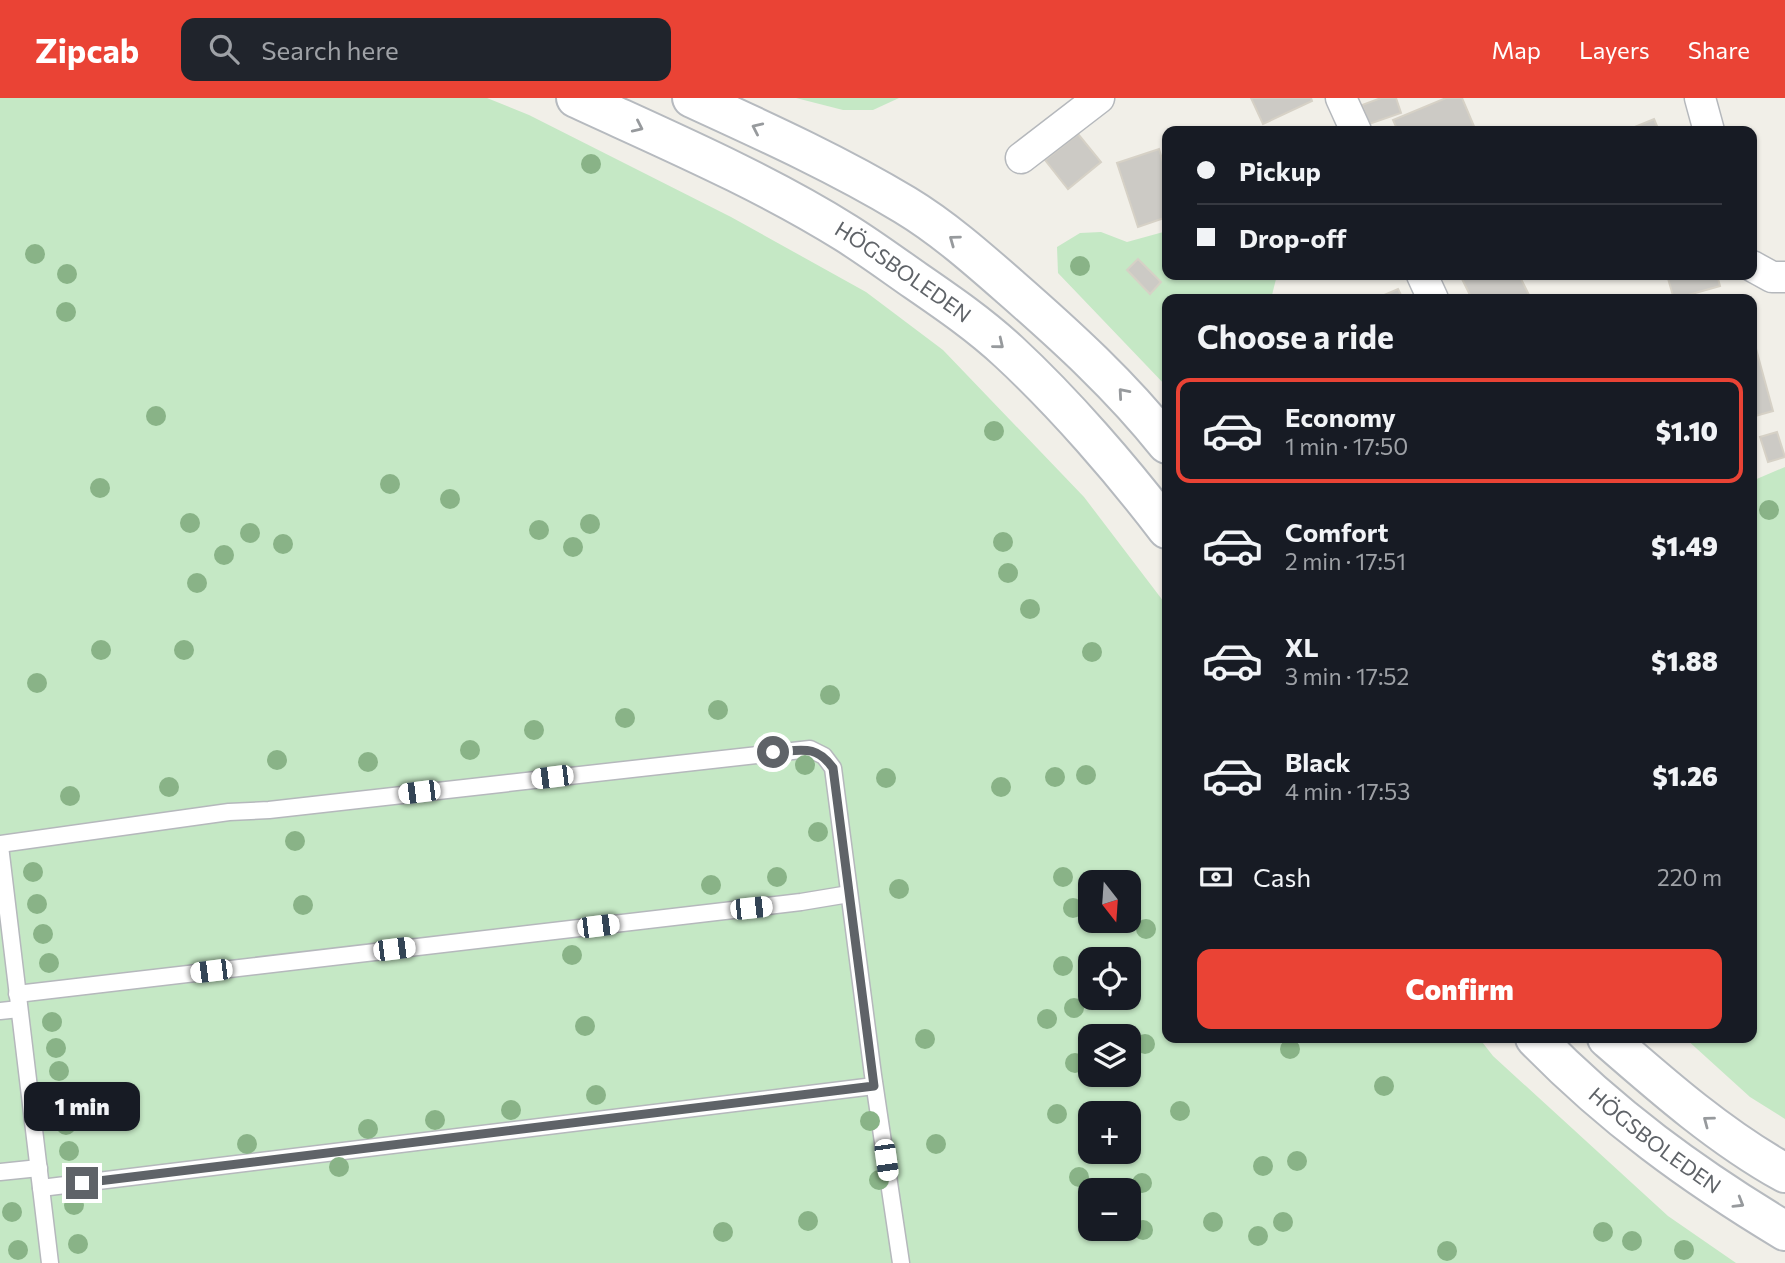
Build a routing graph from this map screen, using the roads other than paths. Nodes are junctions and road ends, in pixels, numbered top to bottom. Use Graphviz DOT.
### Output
graph roads {
  1 [pos="576,98"];
  2 [pos="692,98"];
  3 [pos="1341,98"];
  4 [pos="1700,98"];
  5 [pos="1090,101"];
  6 [pos="1354,126"];
  7 [pos="1708,126"];
  8 [pos="1021,158"];
  9 [pos="1757,269"];
  10 [pos="1785,278"];
  11 [pos="1162,438"];
  12 [pos="1162,523"];
  13 [pos="0,845"];
  14 [pos="849,894"];
  15 [pos="18,1001"];
  16 [pos="0,1011"];
  17 [pos="1540,1043"];
  18 [pos="1613,1043"];
  19 [pos="874,1086"];
  20 [pos="39,1167"];
  21 [pos="0,1172"];
  22 [pos="1785,1173"];
  23 [pos="41,1188"];
  24 [pos="1785,1231"];
  25 [pos="50,1263"];
  26 [pos="901,1263"];
  1 -- 12 [label="main road, HÖGSBOLEDEN, one-way"];
  11 -- 2 [label="main road, one-way"];
  3 -- 6 [label="street"];
  4 -- 7 [label="street"];
  5 -- 8 [label="street"];
  9 -- 10 [label="street"];
  13 -- 14 [label="lane"];
  13 -- 15 [label="lane"];
  14 -- 15 [label="lane"];
  14 -- 19 [label="lane"];
  15 -- 16 [label="lane"];
  15 -- 20 [label="lane"];
  17 -- 24 [label="main road, HÖGSBOLEDEN, one-way"];
  22 -- 18 [label="main road, one-way"];
  19 -- 23 [label="lane"];
  19 -- 26 [label="lane"];
  20 -- 21 [label="lane"];
  20 -- 23 [label="lane"];
  23 -- 25 [label="lane"];
}
